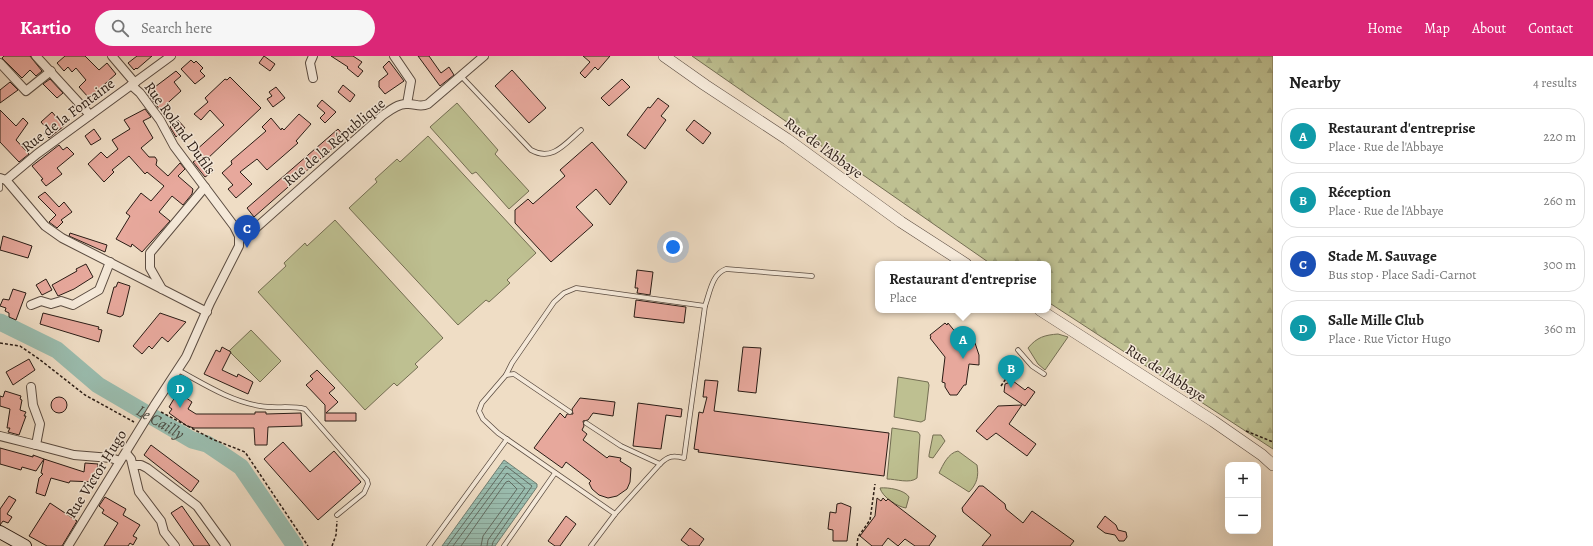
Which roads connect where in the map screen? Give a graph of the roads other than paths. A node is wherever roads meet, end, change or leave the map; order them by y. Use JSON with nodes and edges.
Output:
{"nodes":[{"id":1,"x":36,"y":56,"type":"edge"},
{"id":2,"x":112,"y":56,"type":"edge"},
{"id":3,"x":171,"y":56,"type":"edge"},
{"id":4,"x":313,"y":56,"type":"edge"},
{"id":5,"x":394,"y":56,"type":"edge"},
{"id":6,"x":484,"y":56,"type":"edge"},
{"id":7,"x":664,"y":56,"type":"edge"},
{"id":8,"x":0,"y":63,"type":"edge"},
{"id":9,"x":50,"y":71,"type":"junction"},
{"id":10,"x":461,"y":75,"type":"junction"},
{"id":11,"x":313,"y":78,"type":"dead end"},
{"id":12,"x":133,"y":84,"type":"junction"},
{"id":13,"x":408,"y":104,"type":"junction"},
{"id":14,"x":90,"y":115,"type":"junction"},
{"id":15,"x":580,"y":130,"type":"dead end"},
{"id":16,"x":2,"y":179,"type":"edge"},
{"id":17,"x":205,"y":187,"type":"junction"},
{"id":18,"x":0,"y":189,"type":"edge"},
{"id":19,"x":239,"y":236,"type":"junction"},
{"id":20,"x":961,"y":261,"type":"edge"},
{"id":21,"x":110,"y":262,"type":"junction"},
{"id":22,"x":812,"y":276,"type":"dead end"},
{"id":23,"x":163,"y":290,"type":"junction"},
{"id":24,"x":31,"y":305,"type":"dead end"},
{"id":25,"x":706,"y":306,"type":"junction"},
{"id":26,"x":206,"y":312,"type":"junction"},
{"id":27,"x":1045,"y":313,"type":"edge"},
{"id":28,"x":1018,"y":350,"type":"dead end"},
{"id":29,"x":178,"y":370,"type":"junction"},
{"id":30,"x":1044,"y":374,"type":"dead end"},
{"id":31,"x":506,"y":375,"type":"junction"},
{"id":32,"x":31,"y":387,"type":"dead end"},
{"id":33,"x":570,"y":412,"type":"dead end"},
{"id":34,"x":586,"y":423,"type":"dead end"},
{"id":35,"x":0,"y":436,"type":"edge"},
{"id":36,"x":507,"y":439,"type":"junction"},
{"id":37,"x":36,"y":445,"type":"junction"},
{"id":38,"x":126,"y":453,"type":"junction"},
{"id":39,"x":120,"y":462,"type":"junction"},
{"id":40,"x":660,"y":464,"type":"junction"},
{"id":41,"x":133,"y":465,"type":"junction"},
{"id":42,"x":1273,"y":465,"type":"edge"},
{"id":43,"x":555,"y":473,"type":"junction"},
{"id":44,"x":615,"y":514,"type":"junction"},
{"id":45,"x":337,"y":515,"type":"road end"},
{"id":46,"x":0,"y":532,"type":"edge"},
{"id":47,"x":25,"y":546,"type":"edge"},
{"id":48,"x":68,"y":546,"type":"edge"},
{"id":49,"x":175,"y":546,"type":"edge"},
{"id":50,"x":226,"y":546,"type":"edge"},
{"id":51,"x":429,"y":546,"type":"edge"},
{"id":52,"x":504,"y":546,"type":"edge"},
{"id":53,"x":592,"y":546,"type":"edge"}],
"edges":[{"from":1,"to":9,"type":"street"},
{"from":2,"to":12,"type":"street","name":"Rue Roland Dufils"},
{"from":3,"to":12,"type":"street","name":"Rue de la Fontaine"},
{"from":4,"to":11,"type":"street"},
{"from":5,"to":13,"type":"street","name":"Rue de la République"},
{"from":6,"to":10,"type":"street"},
{"from":7,"to":20,"type":"street","name":"Rue de l'Abbaye"},
{"from":8,"to":9,"type":"street"},
{"from":9,"to":14,"type":"street"},
{"from":10,"to":13,"type":"street"},
{"from":10,"to":15,"type":"lane"},
{"from":12,"to":14,"type":"street","name":"Rue de la Fontaine"},
{"from":12,"to":17,"type":"street","name":"Rue Roland Dufils"},
{"from":13,"to":19,"type":"street","name":"Rue de la République"},
{"from":14,"to":16,"type":"street","name":"Rue de la Fontaine"},
{"from":16,"to":18,"type":"lane"},
{"from":16,"to":21,"type":"street"},
{"from":17,"to":19,"type":"street","name":"Rue Roland Dufils"},
{"from":17,"to":23,"type":"street"},
{"from":19,"to":26,"type":"street","name":"Rue Victor Hugo"},
{"from":21,"to":23,"type":"street"},
{"from":21,"to":24,"type":"street"},
{"from":22,"to":25,"type":"lane"},
{"from":23,"to":26,"type":"street"},
{"from":25,"to":31,"type":"lane"},
{"from":25,"to":40,"type":"lane"},
{"from":26,"to":29,"type":"street","name":"Rue Victor Hugo"},
{"from":27,"to":42,"type":"street","name":"Rue de l'Abbaye"},
{"from":28,"to":30,"type":"lane"},
{"from":29,"to":38,"type":"street","name":"Rue Victor Hugo"},
{"from":29,"to":45,"type":"lane"},
{"from":31,"to":33,"type":"lane"},
{"from":31,"to":36,"type":"lane"},
{"from":32,"to":37,"type":"street"},
{"from":34,"to":40,"type":"lane"},
{"from":35,"to":37,"type":"street"},
{"from":36,"to":43,"type":"lane"},
{"from":36,"to":51,"type":"lane"},
{"from":37,"to":39,"type":"street"},
{"from":38,"to":39,"type":"street","name":"Rue Victor Hugo"},
{"from":38,"to":41,"type":"street"},
{"from":39,"to":48,"type":"street","name":"Rue Victor Hugo"},
{"from":40,"to":44,"type":"lane"},
{"from":41,"to":49,"type":"street"},
{"from":41,"to":50,"type":"street"},
{"from":43,"to":44,"type":"lane"},
{"from":43,"to":52,"type":"lane"},
{"from":44,"to":53,"type":"lane"},
{"from":46,"to":47,"type":"main road"}]}
